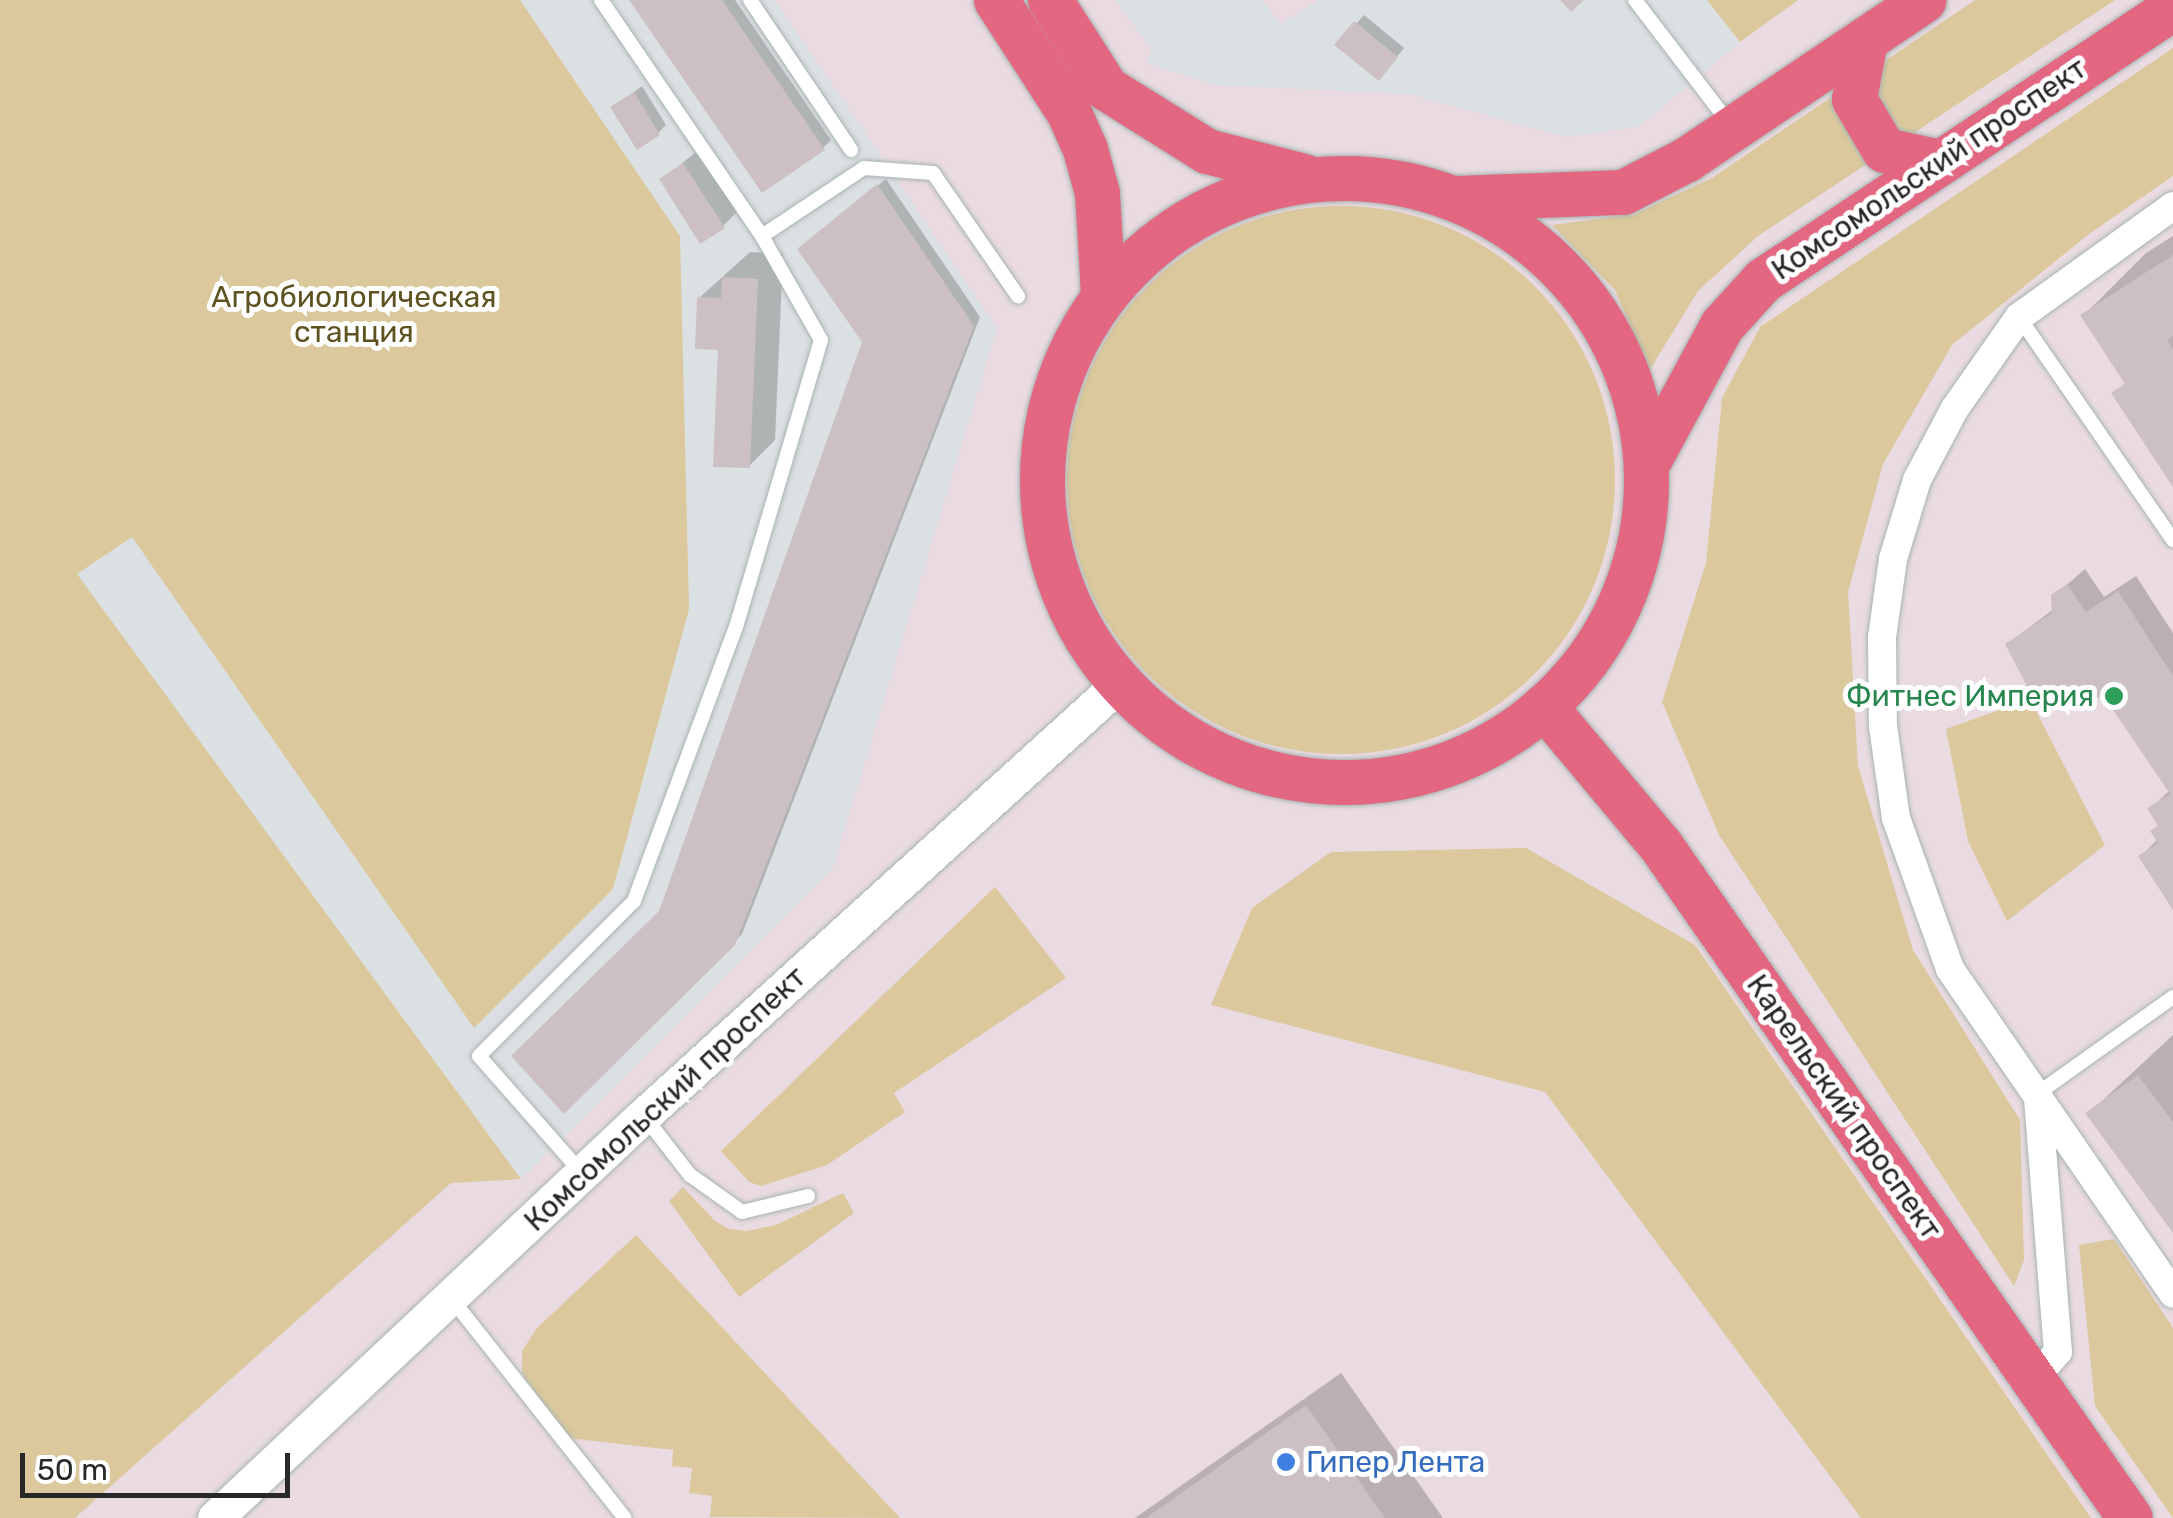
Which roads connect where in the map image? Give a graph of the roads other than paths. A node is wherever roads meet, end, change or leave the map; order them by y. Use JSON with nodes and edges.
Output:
{"nodes":[{"id":1,"x":600,"y":0,"type":"edge"},
{"id":2,"x":750,"y":0,"type":"edge"},
{"id":3,"x":996,"y":0,"type":"edge"},
{"id":4,"x":1050,"y":0,"type":"edge"},
{"id":5,"x":1635,"y":0,"type":"edge"},
{"id":6,"x":1924,"y":0,"type":"edge"},
{"id":7,"x":2173,"y":8,"type":"edge"},
{"id":8,"x":1865,"y":40,"type":"junction"},
{"id":9,"x":1733,"y":129,"type":"junction"},
{"id":10,"x":851,"y":150,"type":"dead end"},
{"id":11,"x":1936,"y":161,"type":"junction"},
{"id":12,"x":1304,"y":176,"type":"junction"},
{"id":13,"x":1456,"y":198,"type":"junction"},
{"id":14,"x":2173,"y":206,"type":"edge"},
{"id":15,"x":762,"y":236,"type":"junction"},
{"id":16,"x":1103,"y":293,"type":"junction"},
{"id":17,"x":1018,"y":296,"type":"dead end"},
{"id":18,"x":2018,"y":317,"type":"junction"},
{"id":19,"x":1650,"y":458,"type":"junction"},
{"id":20,"x":2173,"y":540,"type":"edge"},
{"id":21,"x":1119,"y":684,"type":"junction"},
{"id":22,"x":1544,"y":706,"type":"junction"},
{"id":23,"x":2171,"y":1003,"type":"edge"},
{"id":24,"x":2037,"y":1094,"type":"junction"},
{"id":25,"x":644,"y":1116,"type":"junction"},
{"id":26,"x":582,"y":1174,"type":"junction"},
{"id":27,"x":808,"y":1196,"type":"dead end"},
{"id":28,"x":2173,"y":1294,"type":"edge"},
{"id":29,"x":451,"y":1297,"type":"junction"},
{"id":30,"x":2035,"y":1378,"type":"junction"},
{"id":31,"x":215,"y":1518,"type":"edge"},
{"id":32,"x":626,"y":1518,"type":"edge"},
{"id":33,"x":2130,"y":1518,"type":"edge"}],
"edges":[{"from":1,"to":15,"type":"lane"},
{"from":2,"to":10,"type":"lane"},
{"from":3,"to":16,"type":"main road"},
{"from":4,"to":12,"type":"main road"},
{"from":5,"to":9,"type":"lane"},
{"from":6,"to":8,"type":"main road"},
{"from":7,"to":11,"type":"main road","name":"Комсомольский проспект"},
{"from":8,"to":9,"type":"main road"},
{"from":8,"to":11,"type":"main road"},
{"from":9,"to":13,"type":"main road"},
{"from":11,"to":19,"type":"main road","name":"Комсомольский проспект"},
{"from":12,"to":13,"type":"main road"},
{"from":12,"to":16,"type":"main road"},
{"from":13,"to":19,"type":"main road"},
{"from":14,"to":18,"type":"street"},
{"from":15,"to":17,"type":"lane"},
{"from":15,"to":26,"type":"lane"},
{"from":16,"to":21,"type":"main road"},
{"from":18,"to":20,"type":"lane"},
{"from":18,"to":24,"type":"street"},
{"from":19,"to":22,"type":"main road"},
{"from":21,"to":22,"type":"main road"},
{"from":21,"to":25,"type":"street","name":"Комсомольский проспект"},
{"from":22,"to":30,"type":"main road","name":"Карельский проспект"},
{"from":23,"to":24,"type":"lane"},
{"from":24,"to":28,"type":"street"},
{"from":24,"to":30,"type":"street"},
{"from":25,"to":26,"type":"street","name":"Комсомольский проспект"},
{"from":25,"to":27,"type":"lane"},
{"from":26,"to":29,"type":"street","name":"Комсомольский проспект"},
{"from":29,"to":31,"type":"street","name":"Комсомольский проспект"},
{"from":29,"to":32,"type":"lane"},
{"from":30,"to":33,"type":"main road","name":"Карельский проспект"}]}
